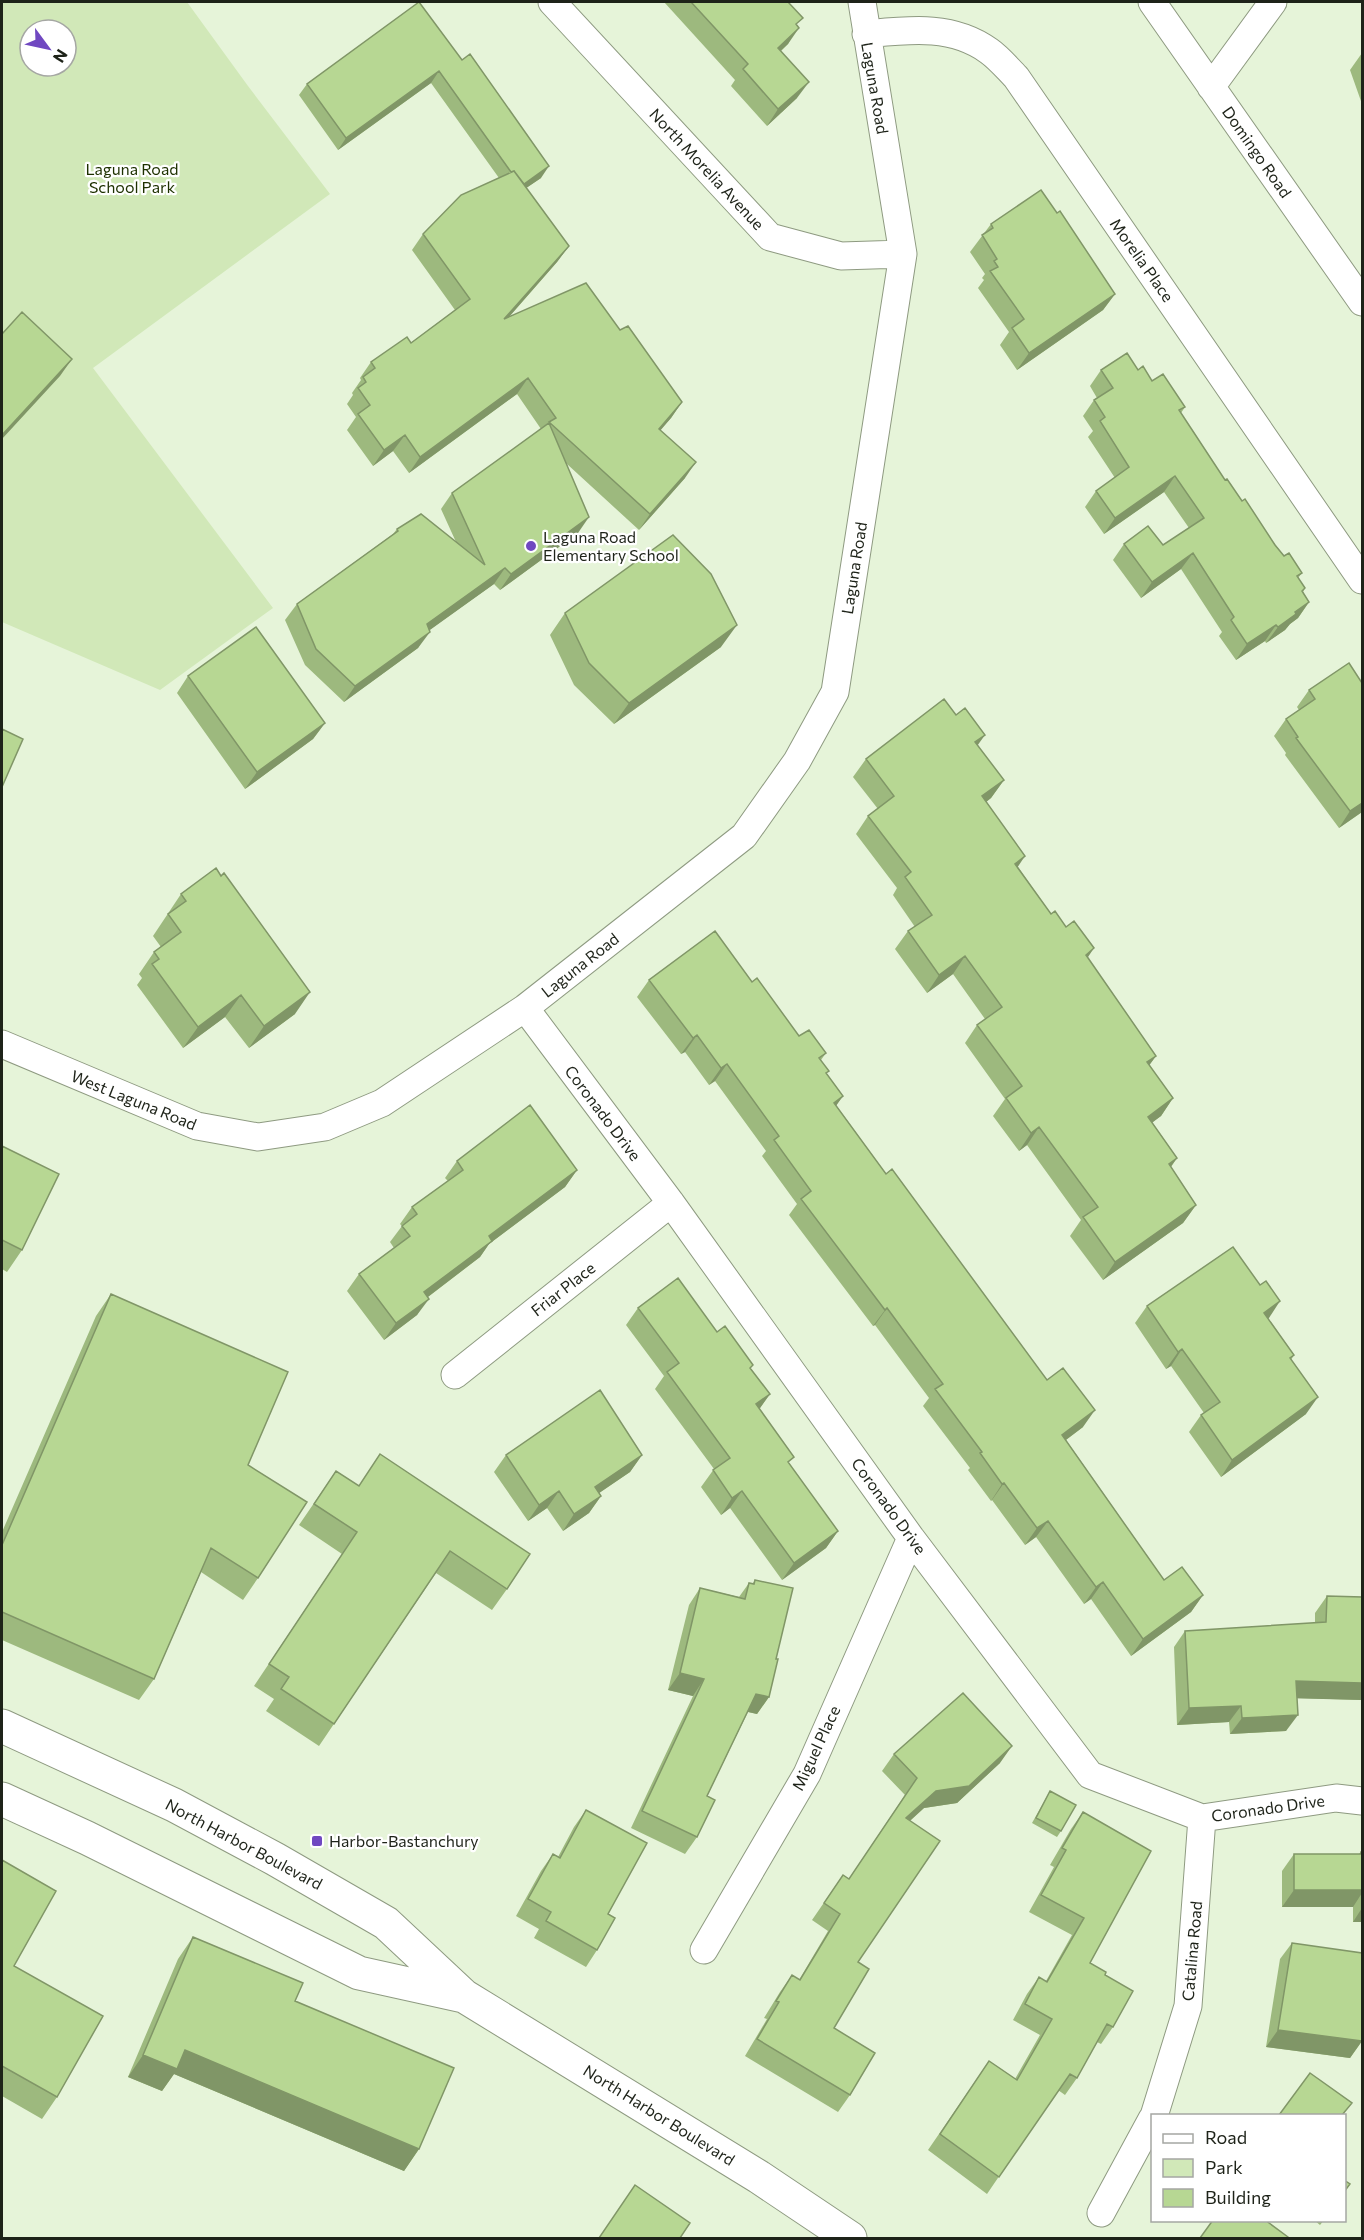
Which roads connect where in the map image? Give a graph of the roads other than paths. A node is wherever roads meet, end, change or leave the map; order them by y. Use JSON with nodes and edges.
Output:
{"nodes":[{"id":1,"x":552,"y":2,"type":"edge"},
{"id":2,"x":862,"y":2,"type":"edge"},
{"id":3,"x":1152,"y":2,"type":"edge"},
{"id":4,"x":1273,"y":2,"type":"edge"},
{"id":5,"x":866,"y":34,"type":"junction"},
{"id":6,"x":1211,"y":87,"type":"junction"},
{"id":7,"x":903,"y":254,"type":"junction"},
{"id":8,"x":1362,"y":302,"type":"edge"},
{"id":9,"x":1362,"y":580,"type":"edge"},
{"id":10,"x":525,"y":1008,"type":"junction"},
{"id":11,"x":2,"y":1044,"type":"edge"},
{"id":12,"x":671,"y":1203,"type":"junction"},
{"id":13,"x":455,"y":1375,"type":"dead end"},
{"id":14,"x":911,"y":1538,"type":"junction"},
{"id":15,"x":2,"y":1726,"type":"edge"},
{"id":16,"x":2,"y":1798,"type":"edge"},
{"id":17,"x":1362,"y":1801,"type":"edge"},
{"id":18,"x":1202,"y":1818,"type":"junction"},
{"id":19,"x":704,"y":1950,"type":"dead end"},
{"id":20,"x":464,"y":1996,"type":"junction"},
{"id":21,"x":1154,"y":2114,"type":"edge"},
{"id":22,"x":1151,"y":2121,"type":"edge"},
{"id":23,"x":1101,"y":2213,"type":"dead end"},
{"id":24,"x":850,"y":2238,"type":"edge"}],
"edges":[{"from":1,"to":7,"type":"street","name":"North Morelia Avenue"},
{"from":2,"to":5,"type":"street","name":"Laguna Road"},
{"from":3,"to":6,"type":"street","name":"Domingo Road"},
{"from":4,"to":6,"type":"street"},
{"from":5,"to":7,"type":"street","name":"Laguna Road"},
{"from":5,"to":9,"type":"street","name":"Morelia Place"},
{"from":6,"to":8,"type":"street","name":"Domingo Road"},
{"from":7,"to":10,"type":"street","name":"Laguna Road"},
{"from":10,"to":11,"type":"street","name":"West Laguna Road"},
{"from":10,"to":12,"type":"street","name":"Coronado Drive"},
{"from":12,"to":13,"type":"street","name":"Friar Place"},
{"from":12,"to":14,"type":"street","name":"Coronado Drive"},
{"from":14,"to":18,"type":"street","name":"Coronado Drive"},
{"from":14,"to":19,"type":"street","name":"Miguel Place"},
{"from":15,"to":20,"type":"main road","name":"North Harbor Boulevard"},
{"from":16,"to":20,"type":"main road","name":"North Harbor Boulevard"},
{"from":17,"to":18,"type":"street","name":"Coronado Drive"},
{"from":18,"to":21,"type":"street","name":"Catalina Road"},
{"from":20,"to":24,"type":"main road","name":"North Harbor Boulevard"},
{"from":22,"to":23,"type":"street","name":"Catalina Road"}]}
